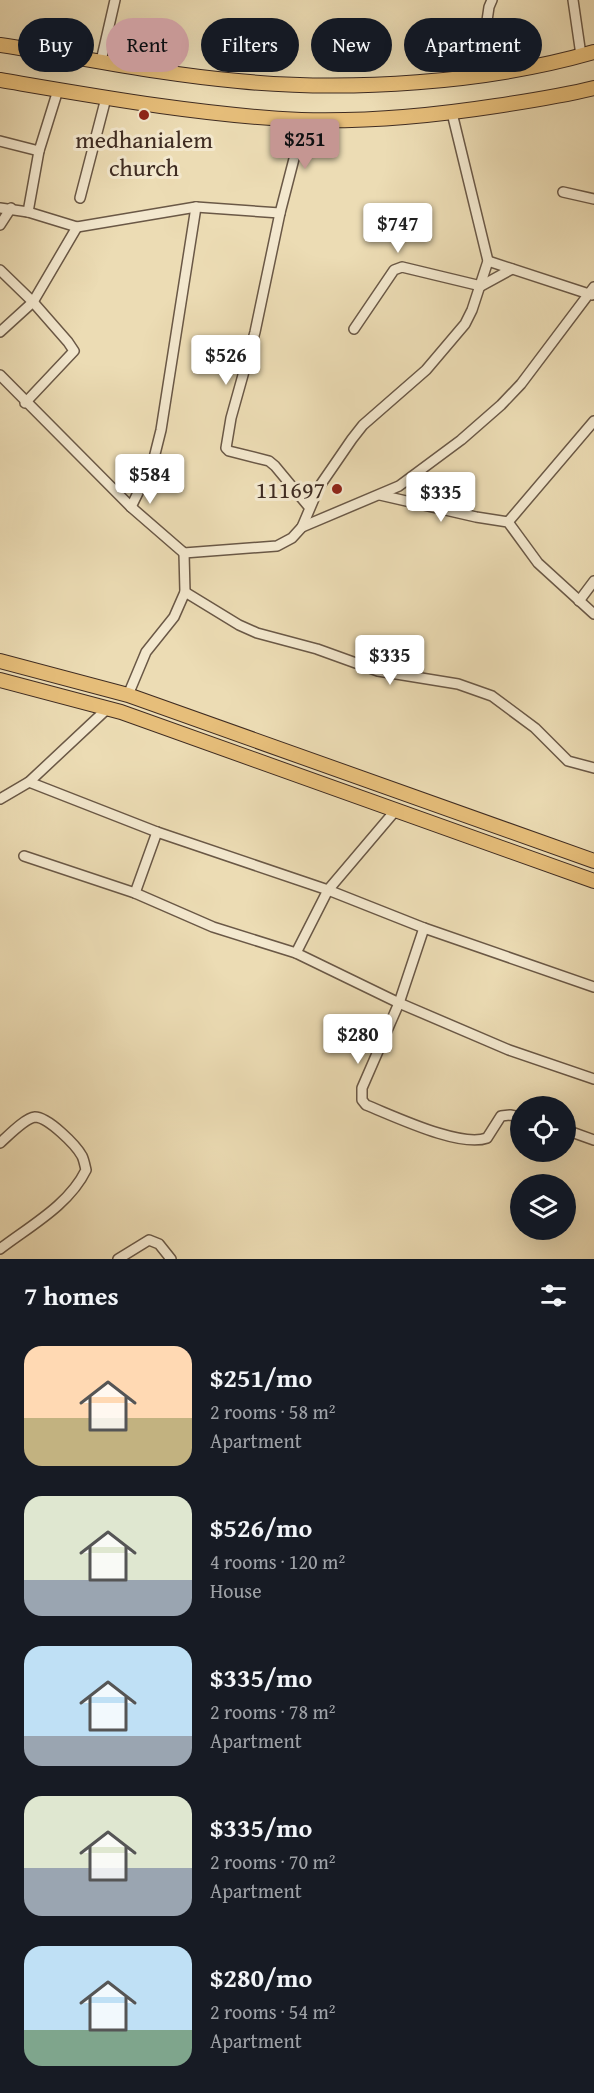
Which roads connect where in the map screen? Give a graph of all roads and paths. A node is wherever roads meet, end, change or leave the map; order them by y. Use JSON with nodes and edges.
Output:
{"nodes":[{"id":1,"x":115,"y":0,"type":"edge"},
{"id":2,"x":492,"y":0,"type":"edge"},
{"id":3,"x":573,"y":0,"type":"edge"},
{"id":4,"x":0,"y":45,"type":"edge"},
{"id":5,"x":588,"y":53,"type":"edge"},
{"id":6,"x":102,"y":61,"type":"junction"},
{"id":7,"x":479,"y":75,"type":"junction"},
{"id":8,"x":0,"y":80,"type":"edge"},
{"id":9,"x":594,"y":88,"type":"edge"},
{"id":10,"x":58,"y":90,"type":"junction"},
{"id":11,"x":106,"y":98,"type":"junction"},
{"id":12,"x":453,"y":113,"type":"junction"},
{"id":13,"x":304,"y":120,"type":"junction"},
{"id":14,"x":0,"y":141,"type":"edge"},
{"id":15,"x":39,"y":151,"type":"junction"},
{"id":16,"x":563,"y":192,"type":"dead end"},
{"id":17,"x":80,"y":198,"type":"dead end"},
{"id":18,"x":594,"y":200,"type":"edge"},
{"id":19,"x":0,"y":207,"type":"edge"},
{"id":20,"x":196,"y":207,"type":"junction"},
{"id":21,"x":11,"y":208,"type":"junction"},
{"id":22,"x":28,"y":212,"type":"junction"},
{"id":23,"x":280,"y":213,"type":"junction"},
{"id":24,"x":0,"y":225,"type":"edge"},
{"id":25,"x":77,"y":227,"type":"junction"},
{"id":26,"x":488,"y":261,"type":"junction"},
{"id":27,"x":512,"y":269,"type":"junction"},
{"id":28,"x":0,"y":270,"type":"edge"},
{"id":29,"x":481,"y":286,"type":"junction"},
{"id":30,"x":592,"y":292,"type":"edge"},
{"id":31,"x":33,"y":302,"type":"junction"},
{"id":32,"x":354,"y":329,"type":"dead end"},
{"id":33,"x":0,"y":332,"type":"edge"},
{"id":34,"x":2,"y":381,"type":"edge"},
{"id":35,"x":25,"y":403,"type":"junction"},
{"id":36,"x":594,"y":421,"type":"edge"},
{"id":37,"x":584,"y":434,"type":"junction"},
{"id":38,"x":594,"y":439,"type":"edge"},
{"id":39,"x":380,"y":495,"type":"junction"},
{"id":40,"x":131,"y":507,"type":"junction"},
{"id":41,"x":309,"y":507,"type":"junction"},
{"id":42,"x":508,"y":522,"type":"junction"},
{"id":43,"x":302,"y":527,"type":"junction"},
{"id":44,"x":184,"y":553,"type":"junction"},
{"id":45,"x":594,"y":581,"type":"edge"},
{"id":46,"x":185,"y":592,"type":"junction"},
{"id":47,"x":579,"y":601,"type":"junction"},
{"id":48,"x":594,"y":614,"type":"edge"},
{"id":49,"x":0,"y":661,"type":"edge"},
{"id":50,"x":0,"y":680,"type":"edge"},
{"id":51,"x":128,"y":695,"type":"junction"},
{"id":52,"x":108,"y":708,"type":"junction"},
{"id":53,"x":594,"y":768,"type":"edge"},
{"id":54,"x":29,"y":782,"type":"junction"},
{"id":55,"x":0,"y":800,"type":"edge"},
{"id":56,"x":395,"y":811,"type":"junction"},
{"id":57,"x":157,"y":832,"type":"junction"},
{"id":58,"x":24,"y":856,"type":"dead end"},
{"id":59,"x":594,"y":861,"type":"edge"},
{"id":60,"x":594,"y":881,"type":"edge"},
{"id":61,"x":328,"y":890,"type":"junction"},
{"id":62,"x":135,"y":893,"type":"junction"},
{"id":63,"x":424,"y":928,"type":"junction"},
{"id":64,"x":296,"y":953,"type":"junction"},
{"id":65,"x":594,"y":987,"type":"edge"},
{"id":66,"x":399,"y":1003,"type":"junction"},
{"id":67,"x":594,"y":1079,"type":"edge"},
{"id":68,"x":510,"y":1115,"type":"edge"},
{"id":69,"x":576,"y":1134,"type":"edge"},
{"id":70,"x":594,"y":1140,"type":"edge"},
{"id":71,"x":0,"y":1143,"type":"edge"},
{"id":72,"x":0,"y":1249,"type":"edge"},
{"id":73,"x":118,"y":1259,"type":"edge"},
{"id":74,"x":171,"y":1259,"type":"edge"}],
"edges":[{"from":1,"to":6,"type":"street"},
{"from":2,"to":7,"type":"street"},
{"from":3,"to":5,"type":"street"},
{"from":4,"to":6,"type":"main road"},
{"from":5,"to":7,"type":"main road"},
{"from":6,"to":7,"type":"main road"},
{"from":8,"to":10,"type":"main road"},
{"from":9,"to":12,"type":"main road"},
{"from":10,"to":11,"type":"main road"},
{"from":10,"to":15,"type":"street"},
{"from":11,"to":13,"type":"main road"},
{"from":11,"to":17,"type":"street"},
{"from":12,"to":13,"type":"main road"},
{"from":12,"to":26,"type":"street"},
{"from":13,"to":23,"type":"street"},
{"from":14,"to":15,"type":"street"},
{"from":15,"to":22,"type":"street"},
{"from":16,"to":18,"type":"street"},
{"from":19,"to":21,"type":"street"},
{"from":20,"to":23,"type":"street"},
{"from":20,"to":25,"type":"street"},
{"from":20,"to":40,"type":"street"},
{"from":21,"to":22,"type":"street"},
{"from":21,"to":24,"type":"street"},
{"from":22,"to":25,"type":"street"},
{"from":23,"to":41,"type":"street"},
{"from":25,"to":31,"type":"street"},
{"from":26,"to":27,"type":"street"},
{"from":26,"to":29,"type":"street"},
{"from":27,"to":29,"type":"street"},
{"from":27,"to":30,"type":"street"},
{"from":28,"to":31,"type":"street"},
{"from":29,"to":32,"type":"street"},
{"from":29,"to":41,"type":"street"},
{"from":30,"to":39,"type":"street"},
{"from":31,"to":33,"type":"street"},
{"from":31,"to":35,"type":"street"},
{"from":34,"to":35,"type":"street"},
{"from":35,"to":40,"type":"street"},
{"from":36,"to":37,"type":"street"},
{"from":37,"to":38,"type":"street"},
{"from":37,"to":42,"type":"street"},
{"from":39,"to":42,"type":"street"},
{"from":39,"to":43,"type":"street"},
{"from":40,"to":44,"type":"street"},
{"from":41,"to":43,"type":"street"},
{"from":42,"to":47,"type":"street"},
{"from":43,"to":44,"type":"street"},
{"from":44,"to":46,"type":"street"},
{"from":45,"to":47,"type":"street"},
{"from":46,"to":51,"type":"street"},
{"from":46,"to":53,"type":"street"},
{"from":47,"to":48,"type":"street"},
{"from":49,"to":51,"type":"main road"},
{"from":50,"to":52,"type":"main road"},
{"from":51,"to":59,"type":"main road"},
{"from":52,"to":54,"type":"street"},
{"from":52,"to":56,"type":"main road"},
{"from":54,"to":55,"type":"street"},
{"from":54,"to":57,"type":"street"},
{"from":56,"to":60,"type":"main road"},
{"from":56,"to":61,"type":"street"},
{"from":57,"to":61,"type":"street"},
{"from":57,"to":62,"type":"street"},
{"from":58,"to":62,"type":"street"},
{"from":61,"to":63,"type":"street"},
{"from":61,"to":64,"type":"street"},
{"from":62,"to":64,"type":"street"},
{"from":63,"to":65,"type":"street"},
{"from":63,"to":66,"type":"street"},
{"from":64,"to":66,"type":"street"},
{"from":66,"to":67,"type":"street"},
{"from":66,"to":68,"type":"street"},
{"from":69,"to":70,"type":"street"},
{"from":71,"to":72,"type":"street"},
{"from":73,"to":74,"type":"street"}]}
